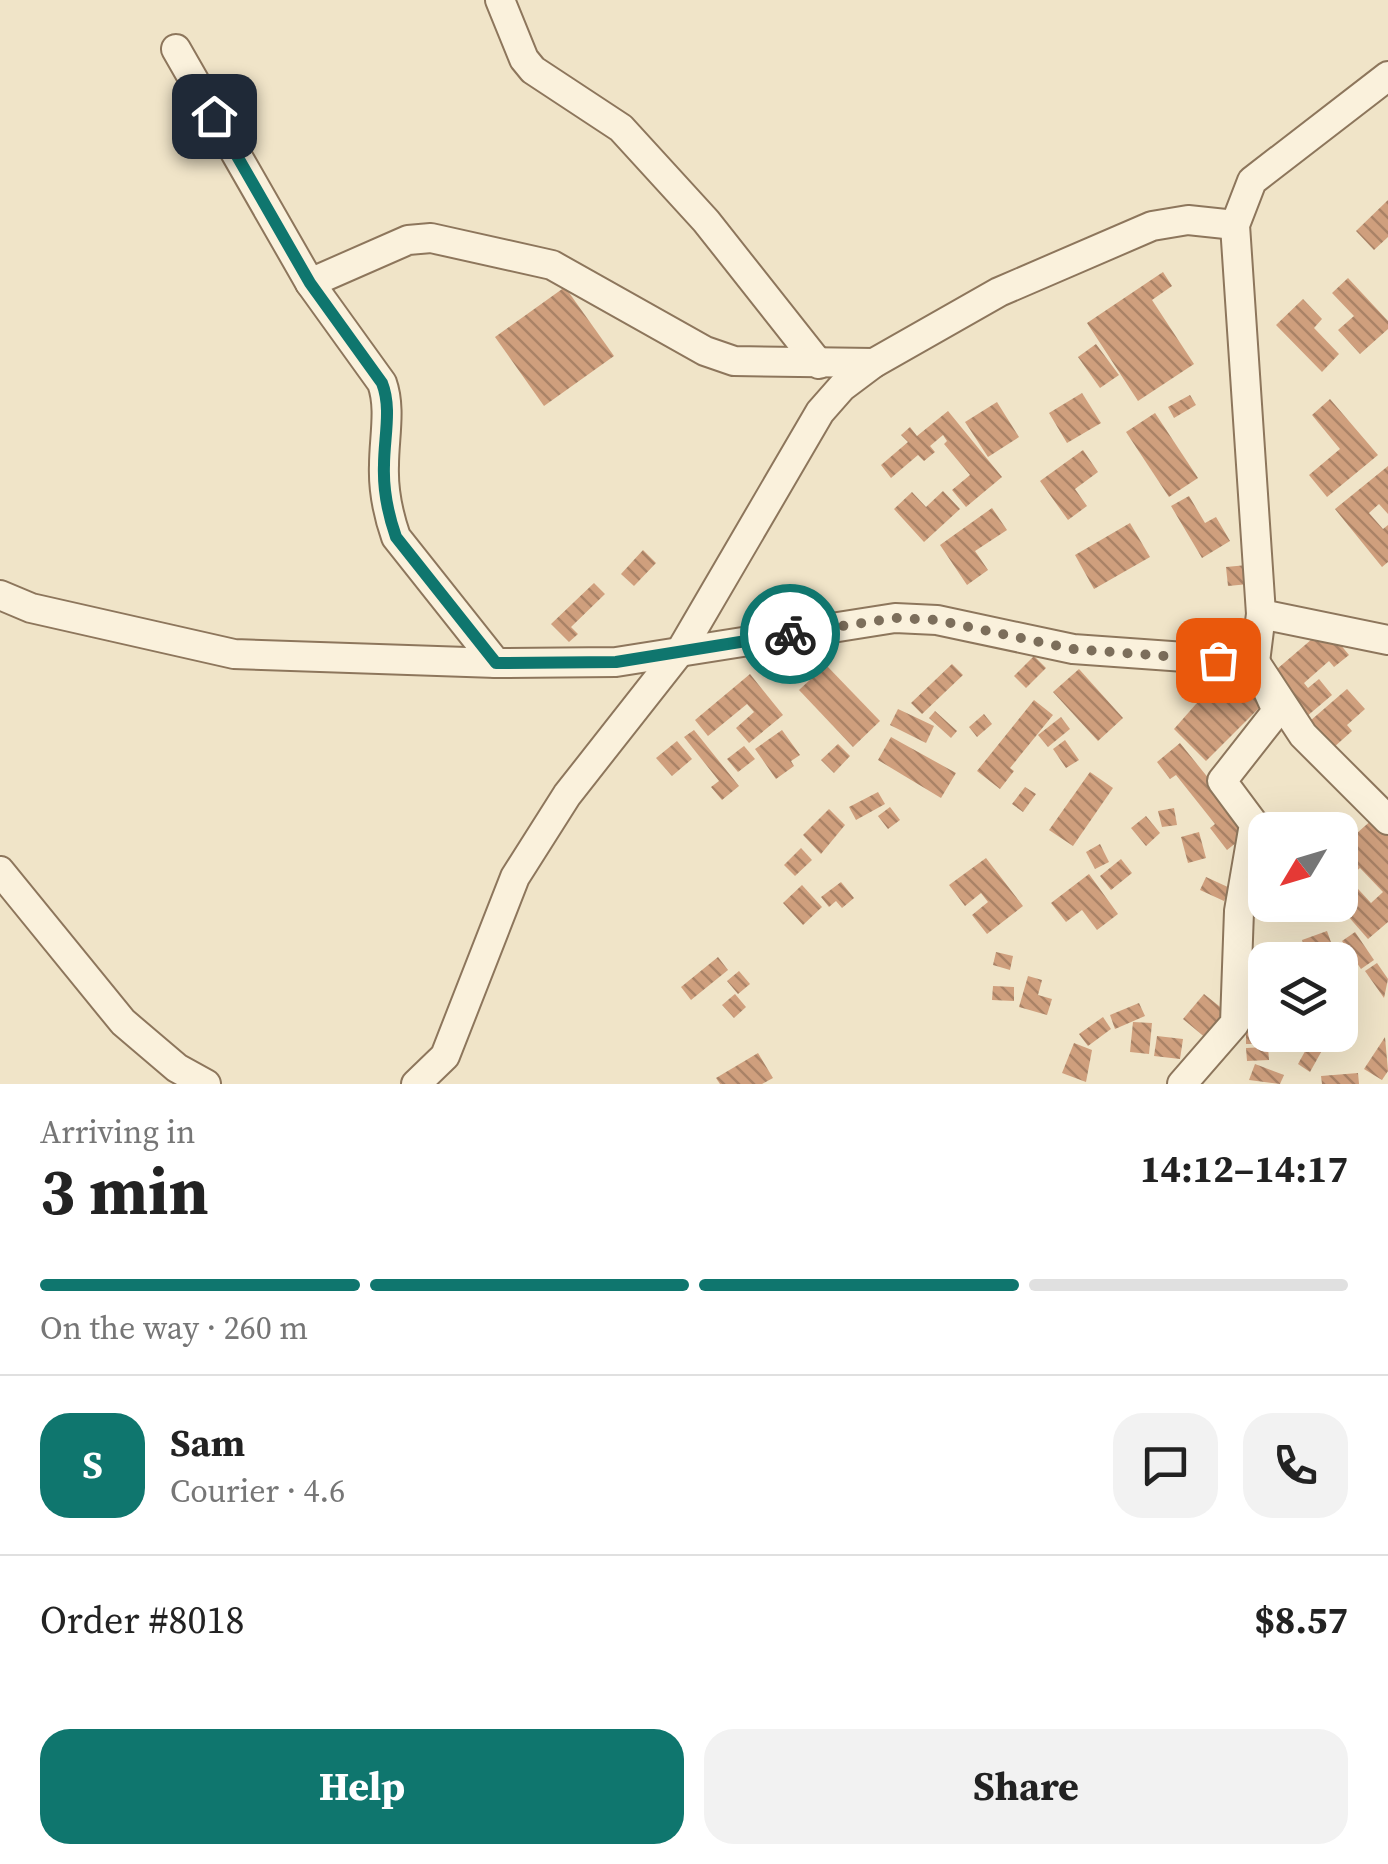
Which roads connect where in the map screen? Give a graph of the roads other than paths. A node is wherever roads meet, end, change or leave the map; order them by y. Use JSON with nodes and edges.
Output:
{"nodes":[{"id":1,"x":500,"y":0,"type":"edge"},
{"id":2,"x":176,"y":49,"type":"dead end"},
{"id":3,"x":1388,"y":76,"type":"edge"},
{"id":4,"x":1235,"y":225,"type":"junction"},
{"id":5,"x":310,"y":283,"type":"junction"},
{"id":6,"x":874,"y":363,"type":"junction"},
{"id":7,"x":819,"y":364,"type":"junction"},
{"id":8,"x":0,"y":596,"type":"edge"},
{"id":9,"x":1262,"y":614,"type":"junction"},
{"id":10,"x":1388,"y":640,"type":"edge"},
{"id":11,"x":681,"y":650,"type":"junction"},
{"id":12,"x":1254,"y":662,"type":"junction"},
{"id":13,"x":496,"y":663,"type":"junction"},
{"id":14,"x":1388,"y":820,"type":"edge"},
{"id":15,"x":0,"y":871,"type":"edge"},
{"id":16,"x":1190,"y":1082,"type":"edge"},
{"id":17,"x":206,"y":1084,"type":"edge"},
{"id":18,"x":416,"y":1084,"type":"edge"}],
"edges":[{"from":1,"to":7,"type":"street"},
{"from":2,"to":5,"type":"street"},
{"from":3,"to":4,"type":"street"},
{"from":4,"to":6,"type":"street"},
{"from":4,"to":9,"type":"street"},
{"from":5,"to":7,"type":"street"},
{"from":5,"to":13,"type":"street"},
{"from":6,"to":7,"type":"street"},
{"from":6,"to":11,"type":"street"},
{"from":8,"to":13,"type":"street"},
{"from":9,"to":10,"type":"street"},
{"from":9,"to":12,"type":"street"},
{"from":11,"to":12,"type":"street"},
{"from":11,"to":13,"type":"street"},
{"from":11,"to":18,"type":"street"},
{"from":12,"to":14,"type":"street"},
{"from":12,"to":16,"type":"street"},
{"from":15,"to":17,"type":"street"}]}
